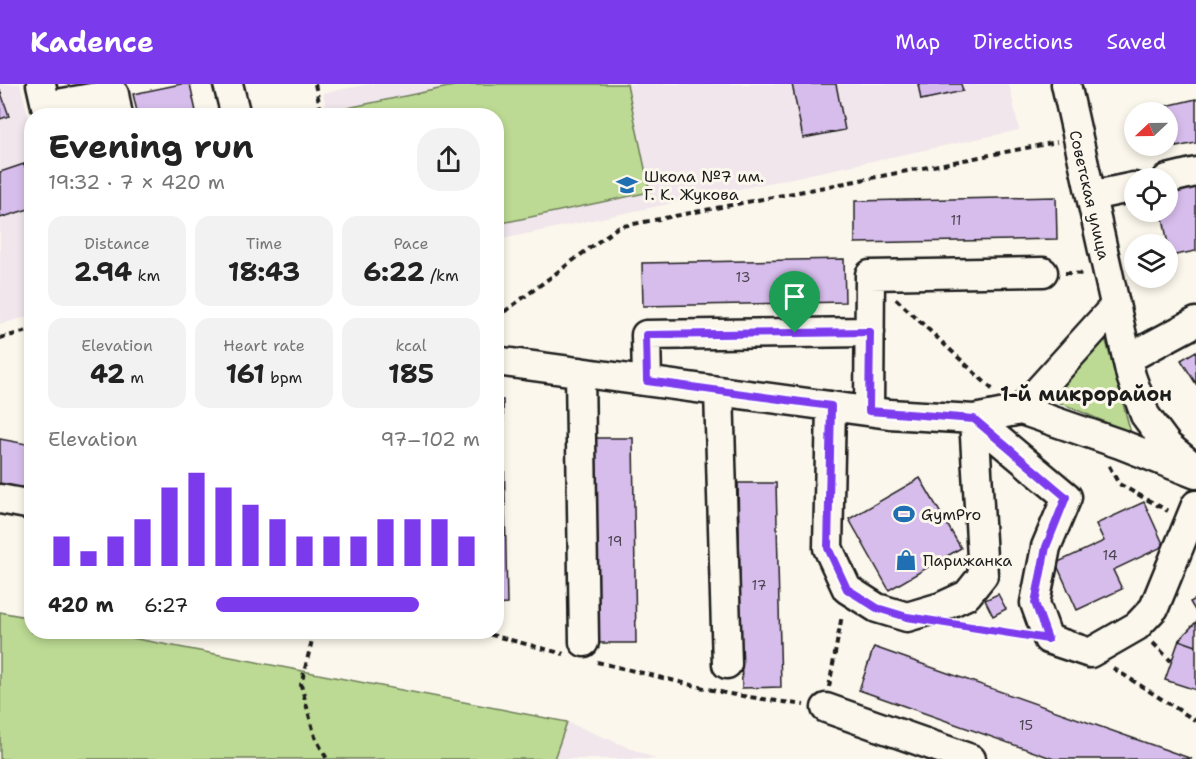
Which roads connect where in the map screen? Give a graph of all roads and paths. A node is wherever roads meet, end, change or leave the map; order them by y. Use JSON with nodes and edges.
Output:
{"nodes":[{"id":1,"x":41,"y":84,"type":"edge"},
{"id":2,"x":228,"y":84,"type":"edge"},
{"id":3,"x":315,"y":84,"type":"edge"},
{"id":4,"x":1066,"y":84,"type":"edge"},
{"id":5,"x":117,"y":108,"type":"edge"},
{"id":6,"x":234,"y":108,"type":"edge"},
{"id":7,"x":320,"y":108,"type":"edge"},
{"id":8,"x":1057,"y":136,"type":"dead end"},
{"id":9,"x":1196,"y":172,"type":"edge"},
{"id":10,"x":1178,"y":176,"type":"edge"},
{"id":11,"x":1124,"y":189,"type":"edge"},
{"id":12,"x":1091,"y":196,"type":"junction"},
{"id":13,"x":1043,"y":272,"type":"joint"},
{"id":14,"x":870,"y":275,"type":"junction"},
{"id":15,"x":1108,"y":275,"type":"junction"},
{"id":16,"x":1115,"y":306,"type":"junction"},
{"id":17,"x":504,"y":312,"type":"edge"},
{"id":18,"x":1196,"y":322,"type":"edge"},
{"id":19,"x":24,"y":332,"type":"edge"},
{"id":20,"x":870,"y":332,"type":"junction"},
{"id":21,"x":0,"y":338,"type":"edge"},
{"id":22,"x":1127,"y":359,"type":"junction"},
{"id":23,"x":504,"y":362,"type":"edge"},
{"id":24,"x":580,"y":372,"type":"junction"},
{"id":25,"x":647,"y":381,"type":"junction"},
{"id":26,"x":719,"y":391,"type":"junction"},
{"id":27,"x":994,"y":391,"type":"dead end"},
{"id":28,"x":831,"y":406,"type":"junction"},
{"id":29,"x":1022,"y":410,"type":"junction"},
{"id":30,"x":869,"y":411,"type":"junction"},
{"id":31,"x":974,"y":419,"type":"junction"},
{"id":32,"x":1108,"y":462,"type":"dead end"},
{"id":33,"x":1196,"y":469,"type":"edge"},
{"id":34,"x":1196,"y":474,"type":"edge"},
{"id":35,"x":0,"y":499,"type":"edge"},
{"id":36,"x":24,"y":504,"type":"edge"},
{"id":37,"x":1193,"y":514,"type":"edge"},
{"id":38,"x":847,"y":589,"type":"junction"},
{"id":39,"x":954,"y":624,"type":"dead end"},
{"id":40,"x":504,"y":637,"type":"edge"},
{"id":41,"x":312,"y":639,"type":"edge"},
{"id":42,"x":1048,"y":639,"type":"junction"},
{"id":43,"x":584,"y":653,"type":"junction"},
{"id":44,"x":1090,"y":653,"type":"junction"},
{"id":45,"x":727,"y":664,"type":"dead end"},
{"id":46,"x":826,"y":708,"type":"junction"},
{"id":47,"x":1196,"y":721,"type":"edge"},
{"id":48,"x":327,"y":759,"type":"edge"},
{"id":49,"x":971,"y":759,"type":"edge"}],
"edges":[{"from":1,"to":5,"type":"street"},
{"from":2,"to":6,"type":"street"},
{"from":3,"to":7,"type":"path"},
{"from":4,"to":12,"type":"street","name":"Советская улица"},
{"from":8,"to":17,"type":"path"},
{"from":9,"to":10,"type":"street"},
{"from":11,"to":12,"type":"street"},
{"from":12,"to":15,"type":"street","name":"Советская улица"},
{"from":13,"to":14,"type":"street"},
{"from":13,"to":15,"type":"path"},
{"from":14,"to":20,"type":"street"},
{"from":14,"to":27,"type":"path"},
{"from":15,"to":16,"type":"street","name":"Советская улица"},
{"from":16,"to":22,"type":"street","name":"Советская улица"},
{"from":16,"to":29,"type":"street"},
{"from":18,"to":22,"type":"street"},
{"from":19,"to":21,"type":"path"},
{"from":20,"to":25,"type":"street"},
{"from":20,"to":30,"type":"street"},
{"from":22,"to":33,"type":"street","name":"Советская улица"},
{"from":23,"to":24,"type":"street"},
{"from":24,"to":25,"type":"street"},
{"from":24,"to":43,"type":"street"},
{"from":25,"to":26,"type":"street"},
{"from":26,"to":28,"type":"street"},
{"from":26,"to":45,"type":"street"},
{"from":28,"to":30,"type":"street"},
{"from":28,"to":38,"type":"street"},
{"from":29,"to":31,"type":"street"},
{"from":29,"to":34,"type":"street"},
{"from":30,"to":31,"type":"street"},
{"from":31,"to":38,"type":"street"},
{"from":31,"to":42,"type":"street"},
{"from":32,"to":37,"type":"path"},
{"from":35,"to":36,"type":"street"},
{"from":37,"to":44,"type":"street"},
{"from":38,"to":46,"type":"path"},
{"from":39,"to":42,"type":"path"},
{"from":40,"to":43,"type":"path"},
{"from":41,"to":48,"type":"path"},
{"from":42,"to":44,"type":"street"},
{"from":43,"to":46,"type":"path"},
{"from":44,"to":47,"type":"path"},
{"from":46,"to":49,"type":"street"}]}
